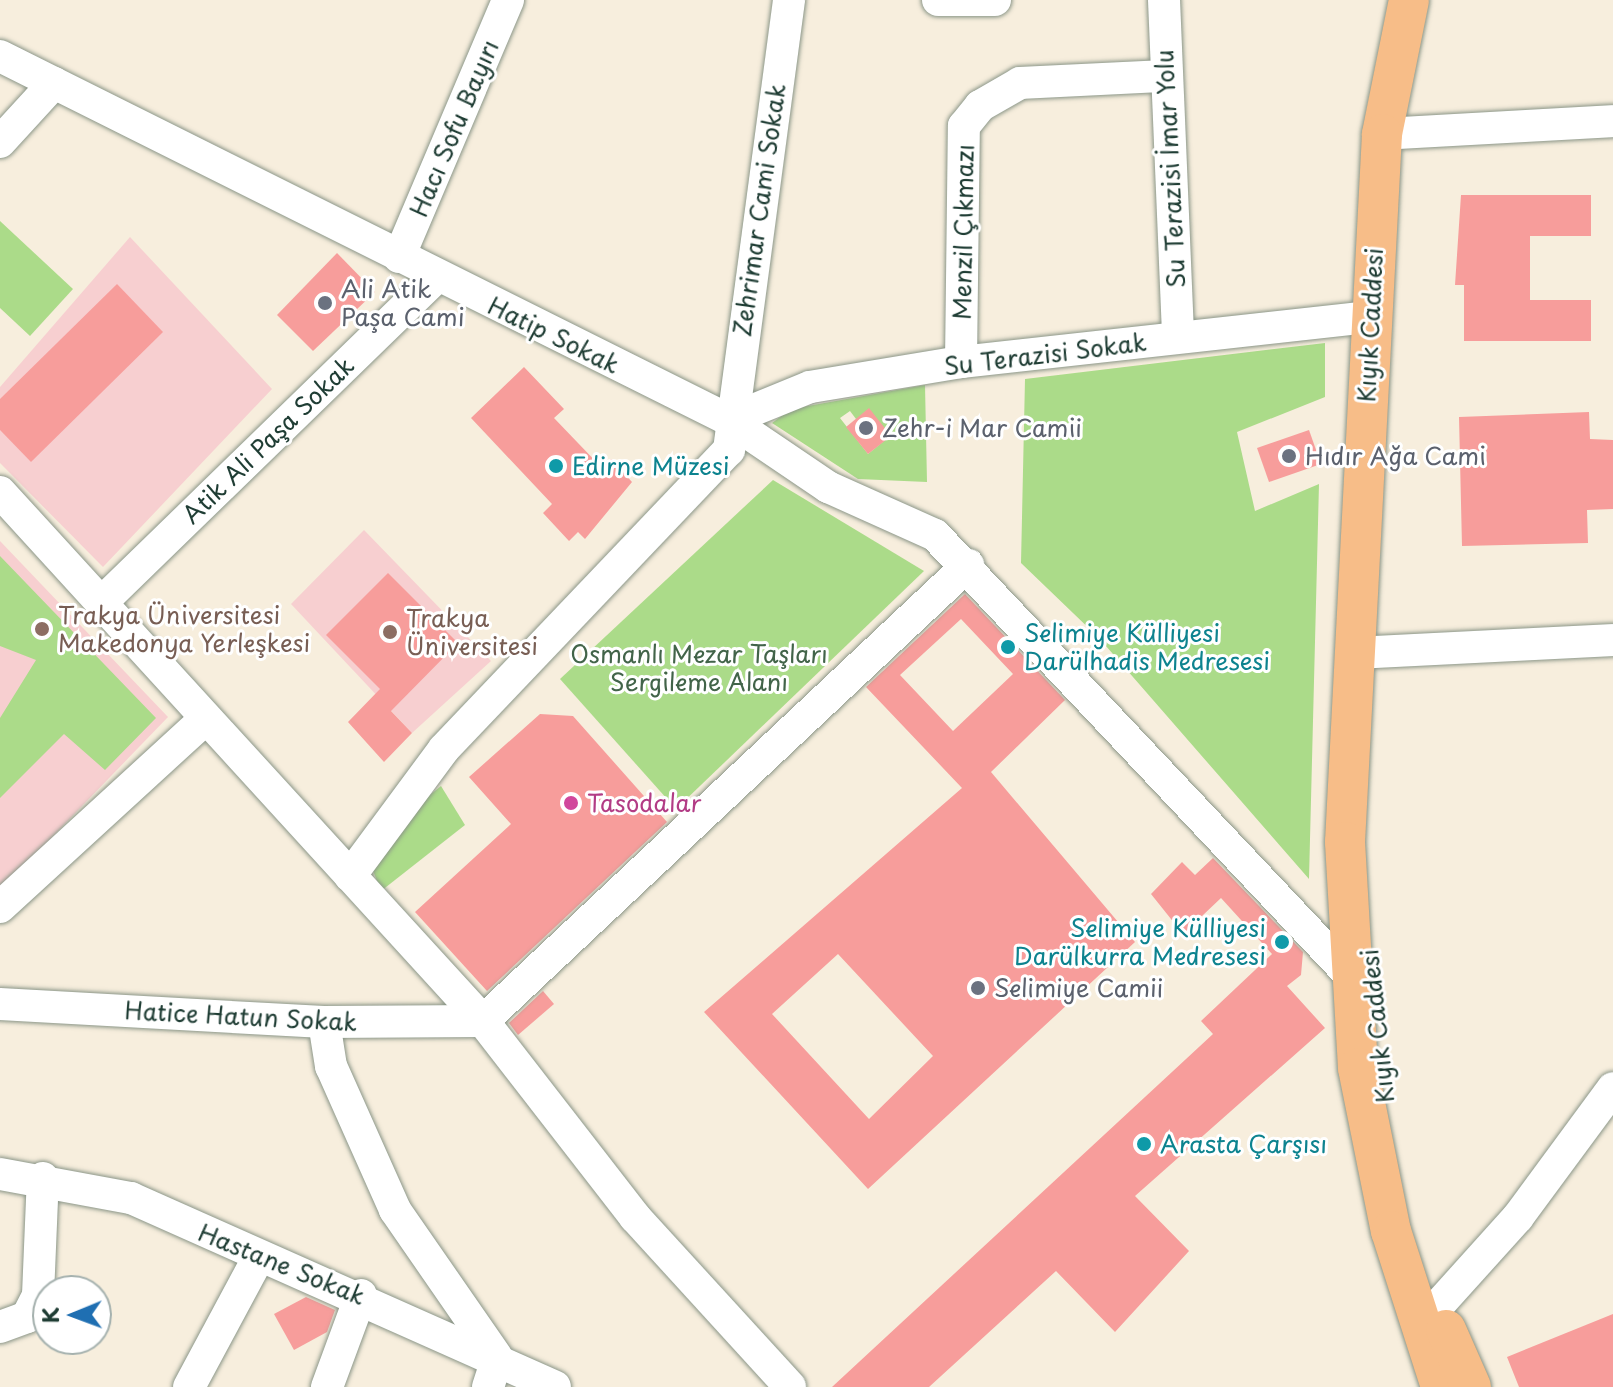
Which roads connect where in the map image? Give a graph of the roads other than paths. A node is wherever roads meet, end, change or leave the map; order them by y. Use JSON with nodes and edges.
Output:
{"nodes":[{"id":1,"x":508,"y":0,"type":"edge"},
{"id":2,"x":789,"y":0,"type":"edge"},
{"id":3,"x":938,"y":0,"type":"edge"},
{"id":4,"x":995,"y":0,"type":"edge"},
{"id":5,"x":1164,"y":0,"type":"edge"},
{"id":6,"x":1409,"y":0,"type":"edge"},
{"id":7,"x":0,"y":56,"type":"edge"},
{"id":8,"x":1165,"y":76,"type":"junction"},
{"id":9,"x":54,"y":83,"type":"junction"},
{"id":10,"x":1613,"y":121,"type":"edge"},
{"id":11,"x":1382,"y":134,"type":"junction"},
{"id":12,"x":0,"y":142,"type":"edge"},
{"id":13,"x":399,"y":257,"type":"junction"},
{"id":14,"x":436,"y":277,"type":"junction"},
{"id":15,"x":1368,"y":317,"type":"junction"},
{"id":16,"x":1178,"y":337,"type":"junction"},
{"id":17,"x":961,"y":362,"type":"junction"},
{"id":18,"x":729,"y":420,"type":"junction"},
{"id":19,"x":0,"y":492,"type":"edge"},
{"id":20,"x":968,"y":565,"type":"junction"},
{"id":21,"x":101,"y":603,"type":"junction"},
{"id":22,"x":1613,"y":640,"type":"edge"},
{"id":23,"x":1356,"y":653,"type":"junction"},
{"id":24,"x":204,"y":720,"type":"junction"},
{"id":25,"x":350,"y":876,"type":"junction"},
{"id":26,"x":0,"y":907,"type":"edge"},
{"id":27,"x":1349,"y":974,"type":"junction"},
{"id":28,"x":0,"y":1004,"type":"edge"},
{"id":29,"x":483,"y":1021,"type":"junction"},
{"id":30,"x":324,"y":1022,"type":"junction"},
{"id":31,"x":1613,"y":1088,"type":"edge"},
{"id":32,"x":0,"y":1174,"type":"edge"},
{"id":33,"x":43,"y":1178,"type":"junction"},
{"id":34,"x":257,"y":1260,"type":"junction"},
{"id":35,"x":361,"y":1295,"type":"junction"},
{"id":36,"x":1426,"y":1313,"type":"junction"},
{"id":37,"x":0,"y":1327,"type":"edge"},
{"id":38,"x":493,"y":1373,"type":"edge"},
{"id":39,"x":189,"y":1387,"type":"edge"},
{"id":40,"x":327,"y":1387,"type":"edge"},
{"id":41,"x":555,"y":1387,"type":"edge"},
{"id":42,"x":790,"y":1387,"type":"edge"},
{"id":43,"x":1441,"y":1387,"type":"edge"},
{"id":44,"x":1471,"y":1387,"type":"edge"}],
"edges":[{"from":1,"to":13,"type":"street","name":"Hacı Sofu Bayırı"},
{"from":2,"to":18,"type":"street","name":"Zehrimar Cami Sokak"},
{"from":3,"to":4,"type":"street"},
{"from":5,"to":8,"type":"street","name":"Su Terazisi İmar Yolu"},
{"from":6,"to":11,"type":"main road","name":"Kıyık Caddesi"},
{"from":7,"to":9,"type":"street","name":"Hatip Sokak"},
{"from":8,"to":16,"type":"street","name":"Su Terazisi İmar Yolu"},
{"from":8,"to":17,"type":"street","name":"Menzil Çıkmazı"},
{"from":9,"to":12,"type":"street"},
{"from":9,"to":13,"type":"street","name":"Hatip Sokak"},
{"from":10,"to":11,"type":"street"},
{"from":11,"to":15,"type":"main road","name":"Kıyık Caddesi"},
{"from":13,"to":14,"type":"street","name":"Hatip Sokak"},
{"from":14,"to":18,"type":"street","name":"Hatip Sokak"},
{"from":14,"to":21,"type":"street","name":"Atik Ali Paşa Sokak"},
{"from":15,"to":16,"type":"street","name":"Su Terazisi Sokak"},
{"from":15,"to":23,"type":"main road","name":"Kıyık Caddesi"},
{"from":16,"to":17,"type":"street","name":"Su Terazisi Sokak"},
{"from":17,"to":18,"type":"street","name":"Su Terazisi Sokak"},
{"from":18,"to":20,"type":"street","name":"Hatip Sokak"},
{"from":18,"to":25,"type":"street","name":"Zehrimar Cami Sokak"},
{"from":19,"to":21,"type":"street"},
{"from":20,"to":27,"type":"street","name":"Hatip Sokak"},
{"from":20,"to":29,"type":"street"},
{"from":21,"to":24,"type":"street"},
{"from":22,"to":23,"type":"street"},
{"from":23,"to":27,"type":"main road","name":"Kıyık Caddesi"},
{"from":23,"to":36,"type":"main road","name":"Kıyık Caddesi"},
{"from":24,"to":25,"type":"street"},
{"from":24,"to":26,"type":"street"},
{"from":25,"to":29,"type":"street"},
{"from":27,"to":36,"type":"main road","name":"Kıyık Caddesi"},
{"from":28,"to":30,"type":"street","name":"Hatice Hatun Sokak"},
{"from":29,"to":30,"type":"street","name":"Hatice Hatun Sokak"},
{"from":29,"to":42,"type":"street"},
{"from":30,"to":38,"type":"street"},
{"from":31,"to":36,"type":"street"},
{"from":32,"to":33,"type":"street","name":"Hastane Sokak"},
{"from":33,"to":34,"type":"street","name":"Hastane Sokak"},
{"from":33,"to":37,"type":"street"},
{"from":34,"to":35,"type":"street","name":"Hastane Sokak"},
{"from":34,"to":39,"type":"street"},
{"from":35,"to":38,"type":"street","name":"Hastane Sokak"},
{"from":35,"to":40,"type":"street"},
{"from":36,"to":43,"type":"main road","name":"Kıyık Caddesi"},
{"from":36,"to":44,"type":"main road","name":"Kıyık Caddesi"},
{"from":38,"to":41,"type":"street","name":"Hastane Sokak"}]}
